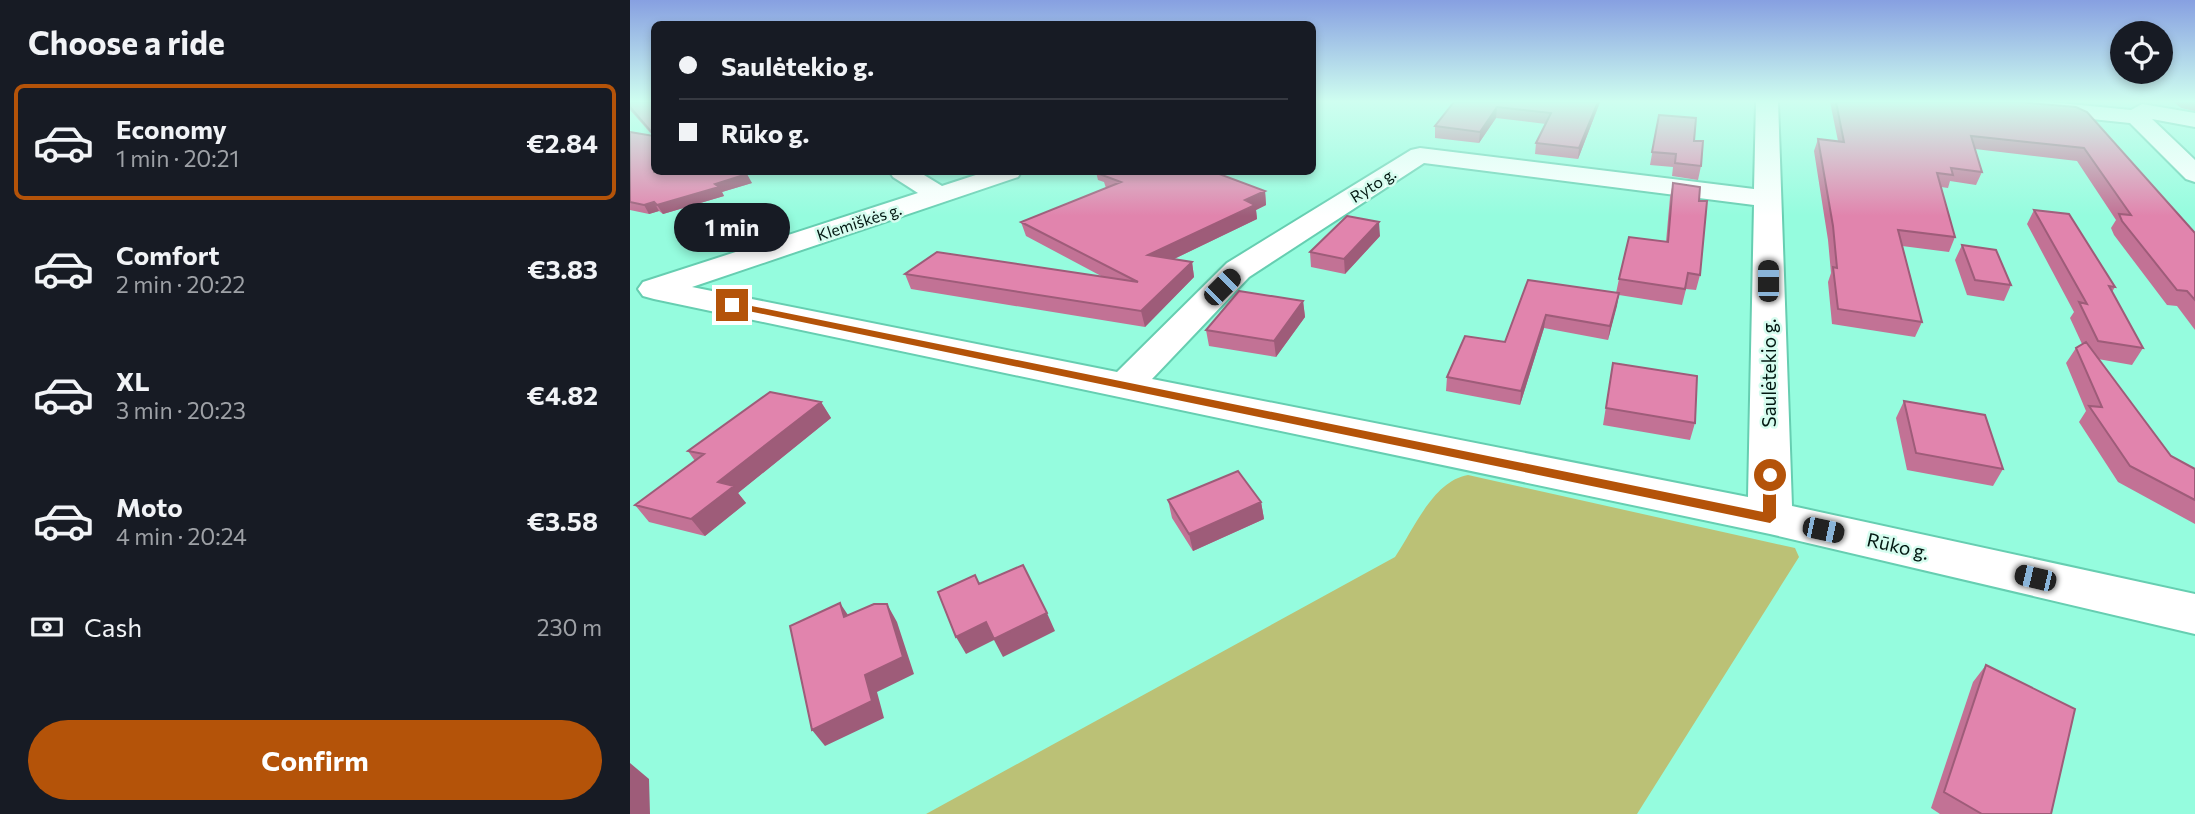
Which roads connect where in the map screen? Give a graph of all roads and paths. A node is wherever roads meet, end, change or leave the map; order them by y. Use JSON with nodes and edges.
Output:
{"nodes":[{"id":1,"x":1767,"y":140,"type":"edge"},
{"id":2,"x":2164,"y":140,"type":"edge"},
{"id":3,"x":2195,"y":174,"type":"edge"},
{"id":4,"x":907,"y":175,"type":"edge"},
{"id":5,"x":1000,"y":175,"type":"edge"},
{"id":6,"x":940,"y":196,"type":"junction"},
{"id":7,"x":1768,"y":199,"type":"junction"},
{"id":8,"x":642,"y":293,"type":"edge"},
{"id":9,"x":1124,"y":386,"type":"junction"},
{"id":10,"x":1770,"y":518,"type":"junction"},
{"id":11,"x":2195,"y":614,"type":"edge"}],
"edges":[{"from":1,"to":7,"type":"street","name":"Saulėtekio g."},
{"from":2,"to":3,"type":"street"},
{"from":4,"to":6,"type":"street"},
{"from":5,"to":6,"type":"street","name":"Klemiškės g."},
{"from":6,"to":8,"type":"street","name":"Klemiškės g."},
{"from":7,"to":9,"type":"street","name":"Ryto g."},
{"from":7,"to":10,"type":"street","name":"Saulėtekio g."},
{"from":8,"to":9,"type":"street","name":"Rūko g."},
{"from":9,"to":10,"type":"street","name":"Rūko g."},
{"from":10,"to":11,"type":"street","name":"Rūko g."}]}
